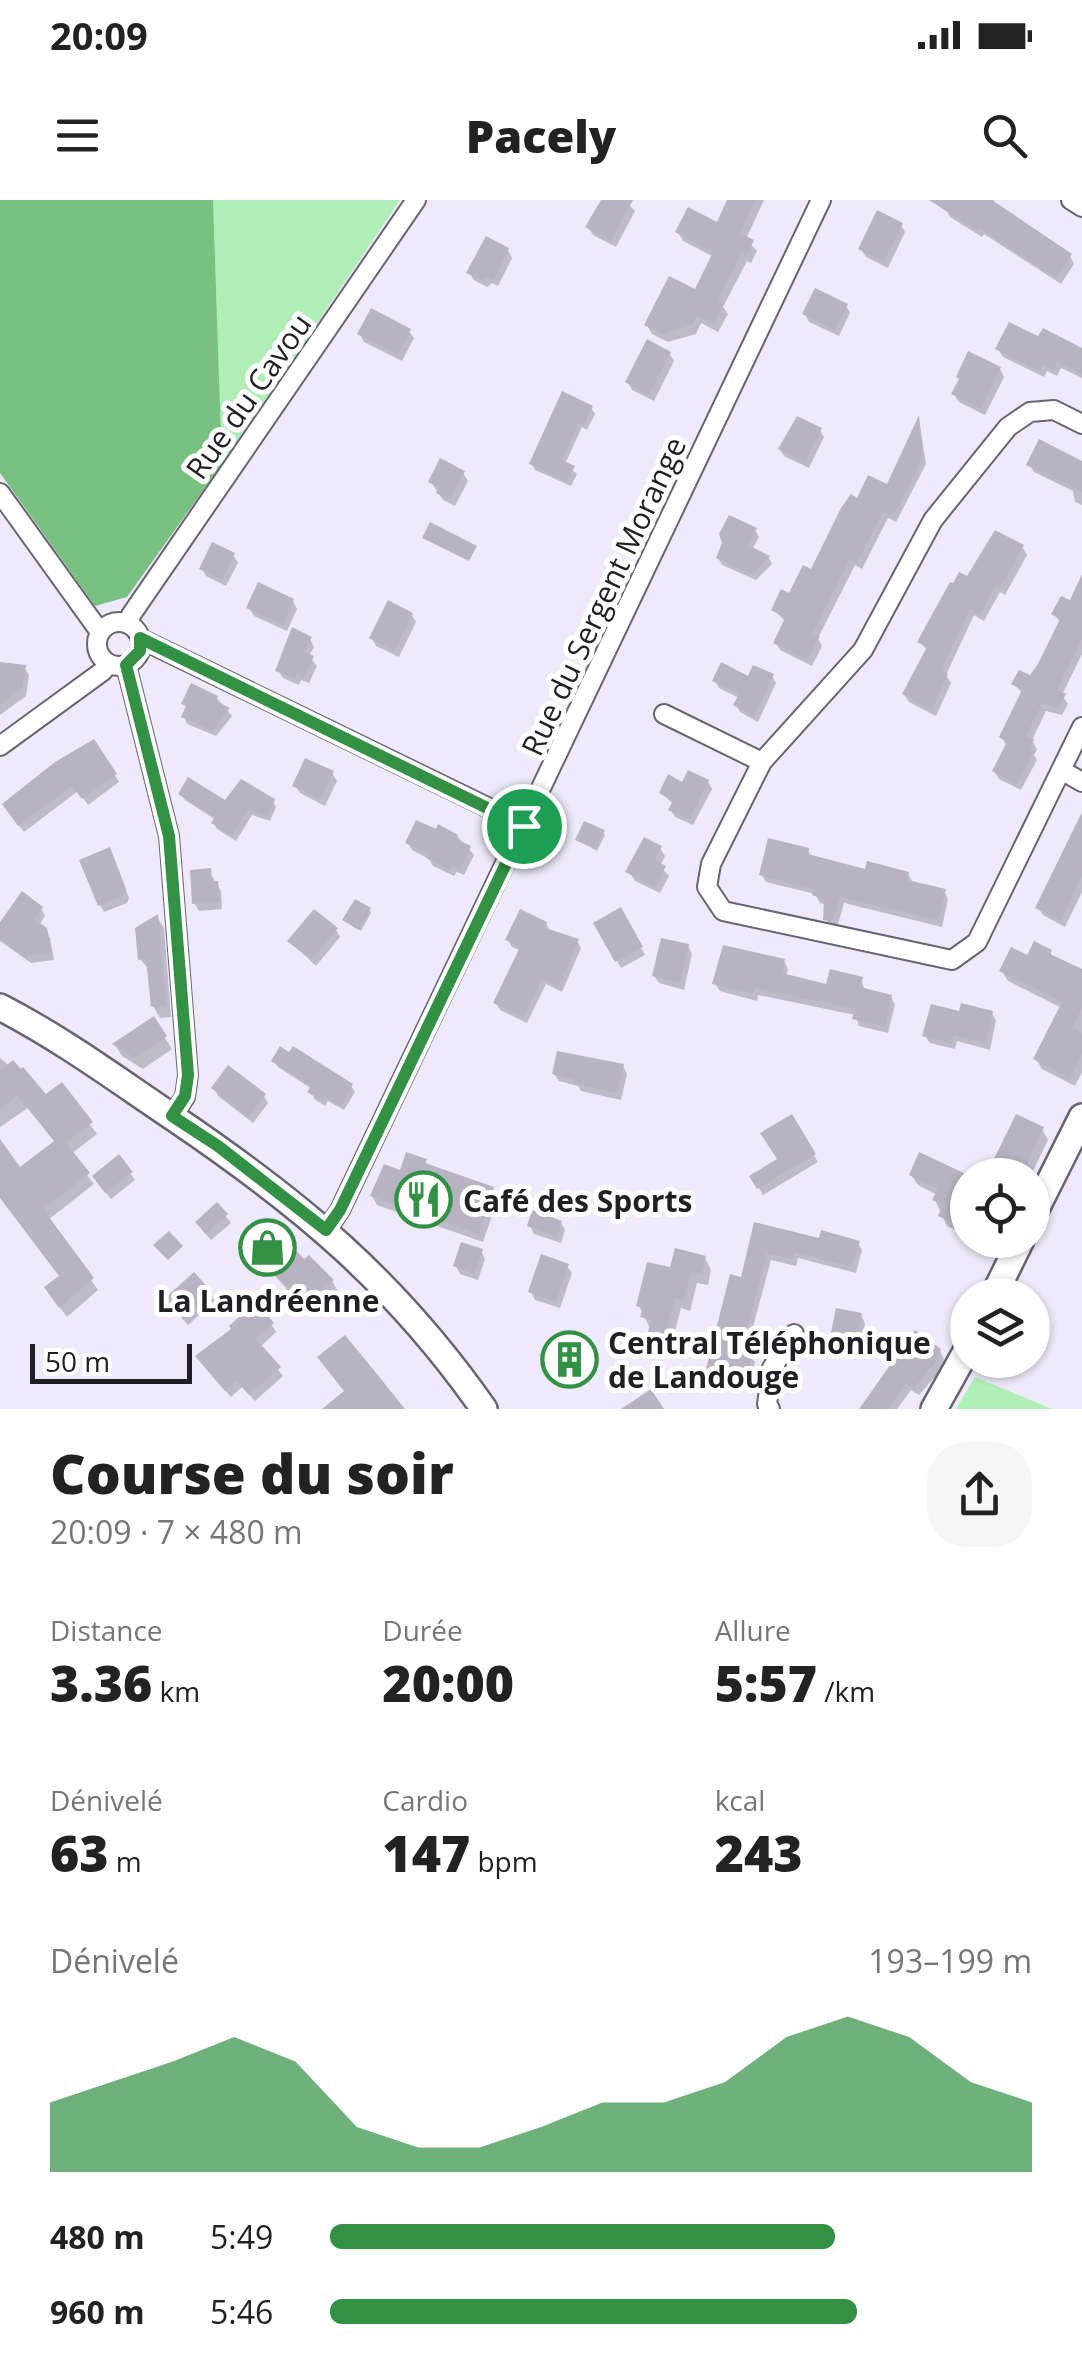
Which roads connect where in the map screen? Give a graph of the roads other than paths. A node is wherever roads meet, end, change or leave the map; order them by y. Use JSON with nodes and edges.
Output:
{"nodes":[{"id":1,"x":416,"y":200,"type":"edge"},
{"id":2,"x":822,"y":200,"type":"edge"},
{"id":3,"x":1071,"y":200,"type":"edge"},
{"id":4,"x":1082,"y":207,"type":"edge"},
{"id":5,"x":1082,"y":424,"type":"edge"},
{"id":6,"x":0,"y":493,"type":"edge"},
{"id":7,"x":134,"y":631,"type":"junction"},
{"id":8,"x":100,"y":632,"type":"junction"},
{"id":9,"x":117,"y":664,"type":"junction"},
{"id":10,"x":664,"y":714,"type":"dead end"},
{"id":11,"x":1082,"y":727,"type":"edge"},
{"id":12,"x":0,"y":746,"type":"edge"},
{"id":13,"x":762,"y":762,"type":"junction"},
{"id":14,"x":1061,"y":770,"type":"junction"},
{"id":15,"x":1082,"y":782,"type":"edge"},
{"id":16,"x":524,"y":826,"type":"junction"},
{"id":17,"x":0,"y":1007,"type":"edge"},
{"id":18,"x":172,"y":1116,"type":"junction"},
{"id":19,"x":1082,"y":1118,"type":"edge"},
{"id":20,"x":1050,"y":1181,"type":"edge"},
{"id":21,"x":326,"y":1230,"type":"junction"},
{"id":22,"x":794,"y":1334,"type":"dead end"},
{"id":23,"x":951,"y":1378,"type":"edge"},
{"id":24,"x":484,"y":1409,"type":"edge"},
{"id":25,"x":770,"y":1409,"type":"edge"},
{"id":26,"x":934,"y":1409,"type":"edge"}],
"edges":[{"from":1,"to":7,"type":"street","name":"Rue du Cavou"},
{"from":2,"to":16,"type":"street","name":"Rue du Sergent Morange"},
{"from":3,"to":4,"type":"street"},
{"from":5,"to":13,"type":"street"},
{"from":6,"to":8,"type":"street"},
{"from":7,"to":8,"type":"street"},
{"from":7,"to":9,"type":"street"},
{"from":7,"to":16,"type":"street"},
{"from":8,"to":9,"type":"street"},
{"from":9,"to":12,"type":"street"},
{"from":9,"to":18,"type":"street"},
{"from":10,"to":13,"type":"street"},
{"from":11,"to":14,"type":"street"},
{"from":13,"to":14,"type":"street"},
{"from":14,"to":15,"type":"street"},
{"from":16,"to":21,"type":"street","name":"Rue du Sergent Morange"},
{"from":17,"to":18,"type":"main road"},
{"from":18,"to":21,"type":"main road"},
{"from":19,"to":20,"type":"main road"},
{"from":21,"to":24,"type":"main road"},
{"from":22,"to":25,"type":"street"},
{"from":23,"to":26,"type":"main road"}]}
